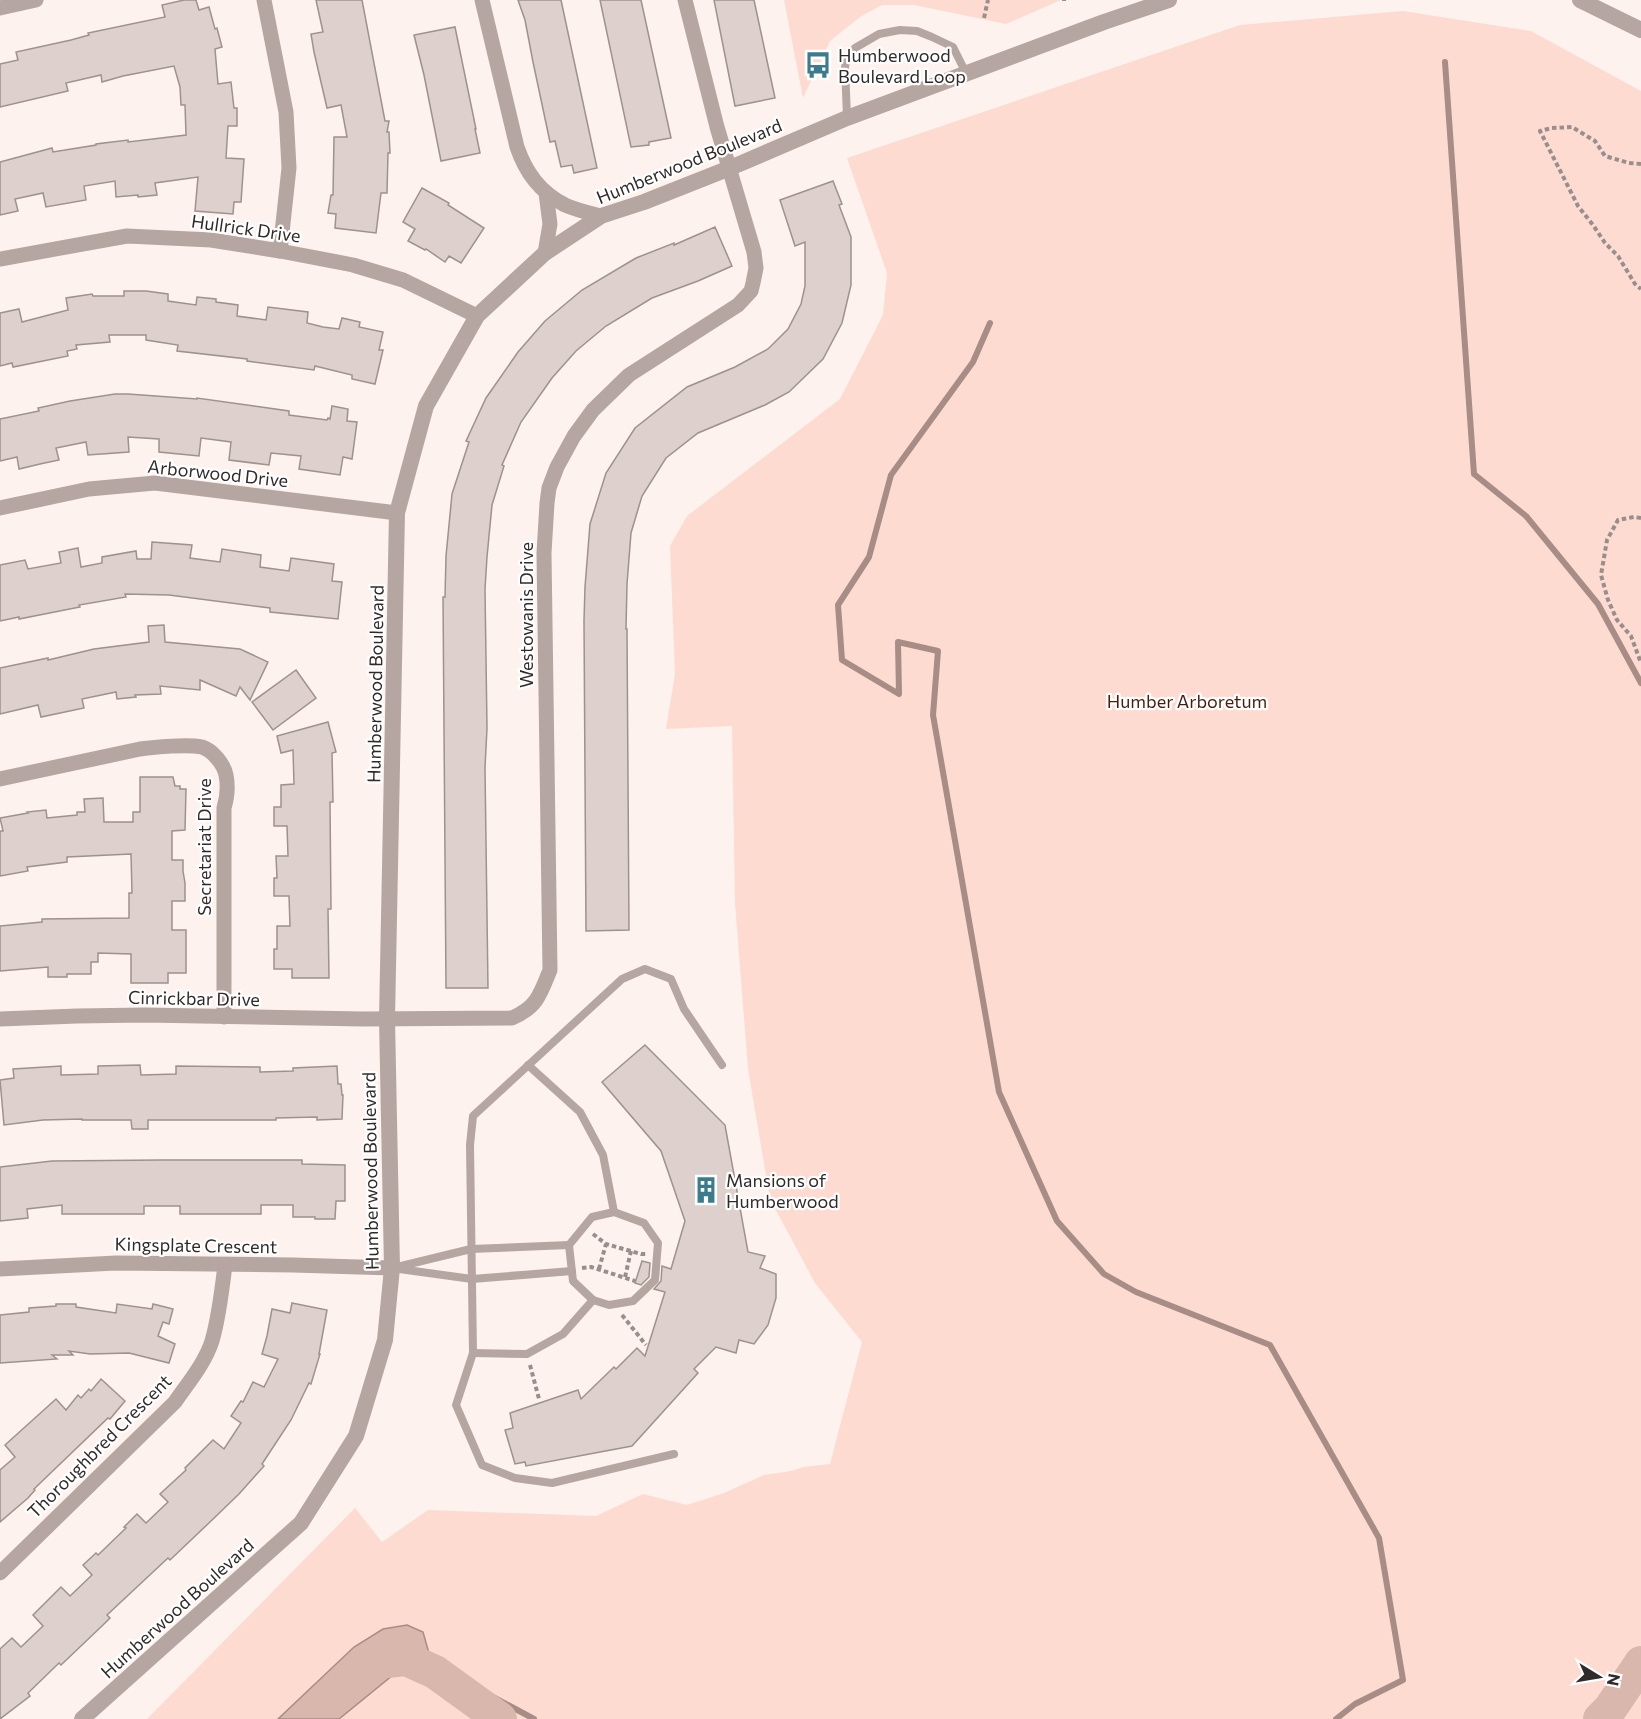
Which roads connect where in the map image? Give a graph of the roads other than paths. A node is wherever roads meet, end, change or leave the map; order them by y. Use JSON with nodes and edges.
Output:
{"nodes":[{"id":1,"x":36,"y":0,"type":"edge"},
{"id":2,"x":264,"y":0,"type":"edge"},
{"id":3,"x":482,"y":0,"type":"edge"},
{"id":4,"x":686,"y":0,"type":"edge"},
{"id":5,"x":1169,"y":0,"type":"edge"},
{"id":6,"x":1585,"y":1,"type":"edge"},
{"id":7,"x":0,"y":8,"type":"edge"},
{"id":8,"x":1641,"y":30,"type":"edge"},
{"id":9,"x":967,"y":74,"type":"junction"},
{"id":10,"x":847,"y":118,"type":"junction"},
{"id":11,"x":730,"y":168,"type":"junction"},
{"id":12,"x":546,"y":193,"type":"junction"},
{"id":13,"x":601,"y":216,"type":"junction"},
{"id":14,"x":280,"y":251,"type":"junction"},
{"id":15,"x":545,"y":253,"type":"junction"},
{"id":16,"x":0,"y":259,"type":"edge"},
{"id":17,"x":477,"y":316,"type":"junction"},
{"id":18,"x":0,"y":508,"type":"edge"},
{"id":19,"x":397,"y":513,"type":"junction"},
{"id":20,"x":0,"y":779,"type":"edge"},
{"id":21,"x":224,"y":1017,"type":"junction"},
{"id":22,"x":387,"y":1019,"type":"junction"},
{"id":23,"x":0,"y":1020,"type":"edge"},
{"id":24,"x":528,"y":1065,"type":"junction"},
{"id":25,"x":723,"y":1065,"type":"dead end"},
{"id":26,"x":614,"y":1212,"type":"junction"},
{"id":27,"x":569,"y":1245,"type":"junction"},
{"id":28,"x":471,"y":1249,"type":"junction"},
{"id":29,"x":225,"y":1265,"type":"junction"},
{"id":30,"x":392,"y":1268,"type":"junction"},
{"id":31,"x":0,"y":1269,"type":"edge"},
{"id":32,"x":572,"y":1271,"type":"junction"},
{"id":33,"x":472,"y":1279,"type":"junction"},
{"id":34,"x":593,"y":1300,"type":"junction"},
{"id":35,"x":473,"y":1353,"type":"junction"},
{"id":36,"x":674,"y":1454,"type":"dead end"},
{"id":37,"x":0,"y":1573,"type":"edge"},
{"id":38,"x":82,"y":1719,"type":"edge"}],
"edges":[{"from":1,"to":7,"type":"street"},
{"from":2,"to":14,"type":"street"},
{"from":3,"to":12,"type":"street"},
{"from":4,"to":11,"type":"street"},
{"from":5,"to":9,"type":"street","name":"Humberwood Boulevard"},
{"from":6,"to":8,"type":"street"},
{"from":9,"to":10,"type":"street","name":"Humberwood Boulevard"},
{"from":9,"to":10,"type":"lane"},
{"from":10,"to":11,"type":"street","name":"Humberwood Boulevard"},
{"from":11,"to":13,"type":"street","name":"Humberwood Boulevard"},
{"from":11,"to":22,"type":"street","name":"Westowanis Drive"},
{"from":12,"to":13,"type":"street"},
{"from":12,"to":15,"type":"street"},
{"from":13,"to":15,"type":"street","name":"Humberwood Boulevard"},
{"from":14,"to":16,"type":"street","name":"Hullrick Drive"},
{"from":14,"to":17,"type":"street","name":"Hullrick Drive"},
{"from":15,"to":17,"type":"street","name":"Humberwood Boulevard"},
{"from":17,"to":19,"type":"street","name":"Humberwood Boulevard"},
{"from":18,"to":19,"type":"street","name":"Arborwood Drive"},
{"from":19,"to":22,"type":"street","name":"Humberwood Boulevard"},
{"from":20,"to":21,"type":"street","name":"Secretariat Drive"},
{"from":21,"to":22,"type":"street","name":"Cinrickbar Drive"},
{"from":21,"to":23,"type":"street","name":"Cinrickbar Drive"},
{"from":22,"to":30,"type":"street","name":"Humberwood Boulevard"},
{"from":24,"to":25,"type":"lane"},
{"from":24,"to":26,"type":"lane"},
{"from":24,"to":28,"type":"lane"},
{"from":26,"to":27,"type":"lane"},
{"from":26,"to":34,"type":"lane"},
{"from":27,"to":28,"type":"lane"},
{"from":27,"to":32,"type":"lane"},
{"from":28,"to":30,"type":"lane"},
{"from":28,"to":33,"type":"lane"},
{"from":29,"to":30,"type":"street","name":"Kingsplate Crescent"},
{"from":29,"to":31,"type":"street","name":"Kingsplate Crescent"},
{"from":29,"to":37,"type":"street","name":"Thoroughbred Crescent"},
{"from":30,"to":33,"type":"lane"},
{"from":30,"to":38,"type":"street","name":"Humberwood Boulevard"},
{"from":32,"to":33,"type":"lane"},
{"from":32,"to":34,"type":"lane"},
{"from":33,"to":35,"type":"lane"},
{"from":34,"to":35,"type":"lane"},
{"from":35,"to":36,"type":"lane"}]}
